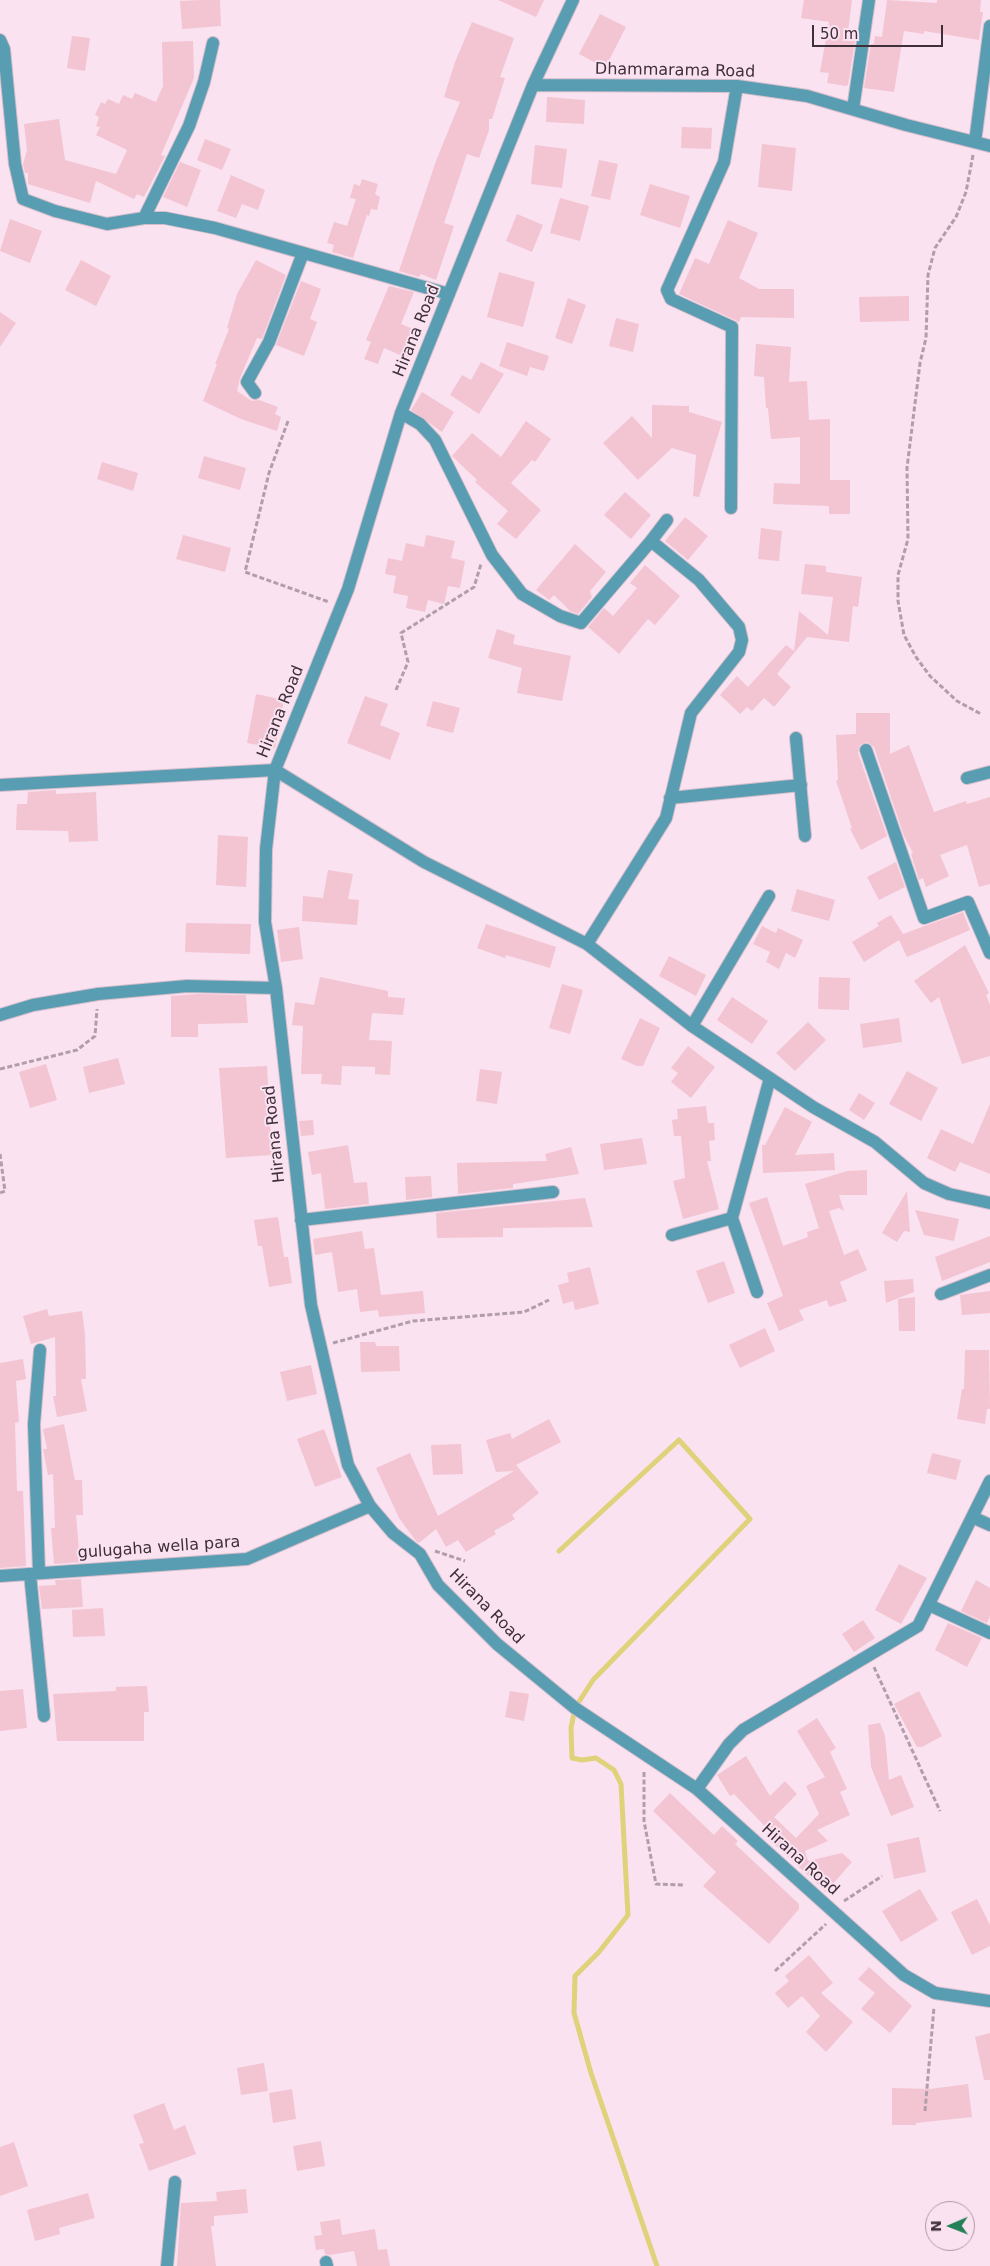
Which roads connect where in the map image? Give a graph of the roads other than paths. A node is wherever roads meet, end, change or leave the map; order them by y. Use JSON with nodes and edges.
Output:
{"nodes":[{"id":1,"x":573,"y":0,"type":"edge"},
{"id":2,"x":869,"y":0,"type":"edge"},
{"id":3,"x":990,"y":26,"type":"edge"},
{"id":4,"x":0,"y":40,"type":"edge"},
{"id":5,"x":213,"y":43,"type":"dead end"},
{"id":6,"x":533,"y":85,"type":"junction"},
{"id":7,"x":737,"y":86,"type":"junction"},
{"id":8,"x":853,"y":109,"type":"junction"},
{"id":9,"x":975,"y":142,"type":"junction"},
{"id":10,"x":990,"y":146,"type":"edge"},
{"id":11,"x":144,"y":218,"type":"junction"},
{"id":12,"x":303,"y":253,"type":"junction"},
{"id":13,"x":450,"y":294,"type":"junction"},
{"id":14,"x":255,"y":393,"type":"dead end"},
{"id":15,"x":401,"y":413,"type":"junction"},
{"id":16,"x":731,"y":508,"type":"dead end"},
{"id":17,"x":668,"y":520,"type":"dead end"},
{"id":18,"x":651,"y":541,"type":"junction"},
{"id":19,"x":796,"y":738,"type":"dead end"},
{"id":20,"x":866,"y":750,"type":"dead end"},
{"id":21,"x":275,"y":770,"type":"junction"},
{"id":22,"x":990,"y":772,"type":"edge"},
{"id":23,"x":967,"y":778,"type":"dead end"},
{"id":24,"x":0,"y":785,"type":"edge"},
{"id":25,"x":801,"y":785,"type":"junction"},
{"id":26,"x":670,"y":798,"type":"junction"},
{"id":27,"x":805,"y":836,"type":"dead end"},
{"id":28,"x":769,"y":896,"type":"dead end"},
{"id":29,"x":588,"y":944,"type":"junction"},
{"id":30,"x":990,"y":953,"type":"edge"},
{"id":31,"x":276,"y":988,"type":"junction"},
{"id":32,"x":0,"y":1015,"type":"edge"},
{"id":33,"x":692,"y":1026,"type":"junction"},
{"id":34,"x":770,"y":1078,"type":"junction"},
{"id":35,"x":553,"y":1192,"type":"dead end"},
{"id":36,"x":990,"y":1203,"type":"edge"},
{"id":37,"x":732,"y":1218,"type":"junction"},
{"id":38,"x":301,"y":1220,"type":"junction"},
{"id":39,"x":672,"y":1235,"type":"dead end"},
{"id":40,"x":990,"y":1275,"type":"edge"},
{"id":41,"x":757,"y":1292,"type":"dead end"},
{"id":42,"x":941,"y":1294,"type":"dead end"},
{"id":43,"x":40,"y":1350,"type":"dead end"},
{"id":44,"x":990,"y":1481,"type":"edge"},
{"id":45,"x":370,"y":1506,"type":"junction"},
{"id":46,"x":972,"y":1517,"type":"junction"},
{"id":47,"x":990,"y":1525,"type":"edge"},
{"id":48,"x":34,"y":1574,"type":"junction"},
{"id":49,"x":0,"y":1576,"type":"edge"},
{"id":50,"x":929,"y":1605,"type":"junction"},
{"id":51,"x":990,"y":1633,"type":"edge"},
{"id":52,"x":44,"y":1716,"type":"dead end"},
{"id":53,"x":697,"y":1789,"type":"junction"},
{"id":54,"x":990,"y":2001,"type":"edge"},
{"id":55,"x":175,"y":2182,"type":"dead end"},
{"id":56,"x":167,"y":2266,"type":"edge"}],
"edges":[{"from":1,"to":6,"type":"street","name":"Hirana Road"},
{"from":2,"to":8,"type":"street"},
{"from":3,"to":9,"type":"street"},
{"from":4,"to":11,"type":"street"},
{"from":5,"to":11,"type":"street"},
{"from":6,"to":7,"type":"street","name":"Dhammarama Road"},
{"from":6,"to":13,"type":"street","name":"Hirana Road"},
{"from":7,"to":8,"type":"street","name":"Dhammarama Road"},
{"from":7,"to":16,"type":"street"},
{"from":8,"to":9,"type":"street","name":"Dhammarama Road"},
{"from":9,"to":10,"type":"street","name":"Dhammarama Road"},
{"from":11,"to":12,"type":"street"},
{"from":12,"to":13,"type":"street"},
{"from":12,"to":14,"type":"street"},
{"from":13,"to":15,"type":"street","name":"Hirana Road"},
{"from":15,"to":18,"type":"street"},
{"from":15,"to":21,"type":"street","name":"Hirana Road"},
{"from":17,"to":18,"type":"street"},
{"from":18,"to":26,"type":"street"},
{"from":19,"to":25,"type":"street"},
{"from":20,"to":30,"type":"street"},
{"from":21,"to":24,"type":"street"},
{"from":21,"to":29,"type":"street"},
{"from":21,"to":31,"type":"street","name":"Hirana Road"},
{"from":22,"to":23,"type":"street"},
{"from":25,"to":26,"type":"street"},
{"from":25,"to":27,"type":"street"},
{"from":26,"to":29,"type":"street"},
{"from":28,"to":33,"type":"street"},
{"from":29,"to":33,"type":"street"},
{"from":31,"to":32,"type":"street"},
{"from":31,"to":38,"type":"street","name":"Hirana Road"},
{"from":33,"to":34,"type":"street"},
{"from":34,"to":36,"type":"street"},
{"from":34,"to":37,"type":"street"},
{"from":35,"to":38,"type":"street"},
{"from":37,"to":39,"type":"street"},
{"from":37,"to":41,"type":"street"},
{"from":38,"to":45,"type":"street","name":"Hirana Road"},
{"from":40,"to":42,"type":"street"},
{"from":43,"to":48,"type":"street"},
{"from":44,"to":46,"type":"street"},
{"from":45,"to":48,"type":"street","name":"gulugaha wella para"},
{"from":45,"to":53,"type":"street","name":"Hirana Road"},
{"from":46,"to":47,"type":"street"},
{"from":46,"to":50,"type":"street"},
{"from":48,"to":49,"type":"street","name":"gulugaha wella para"},
{"from":48,"to":52,"type":"street"},
{"from":50,"to":51,"type":"street"},
{"from":50,"to":53,"type":"street"},
{"from":53,"to":54,"type":"street","name":"Hirana Road"},
{"from":55,"to":56,"type":"street"}]}
